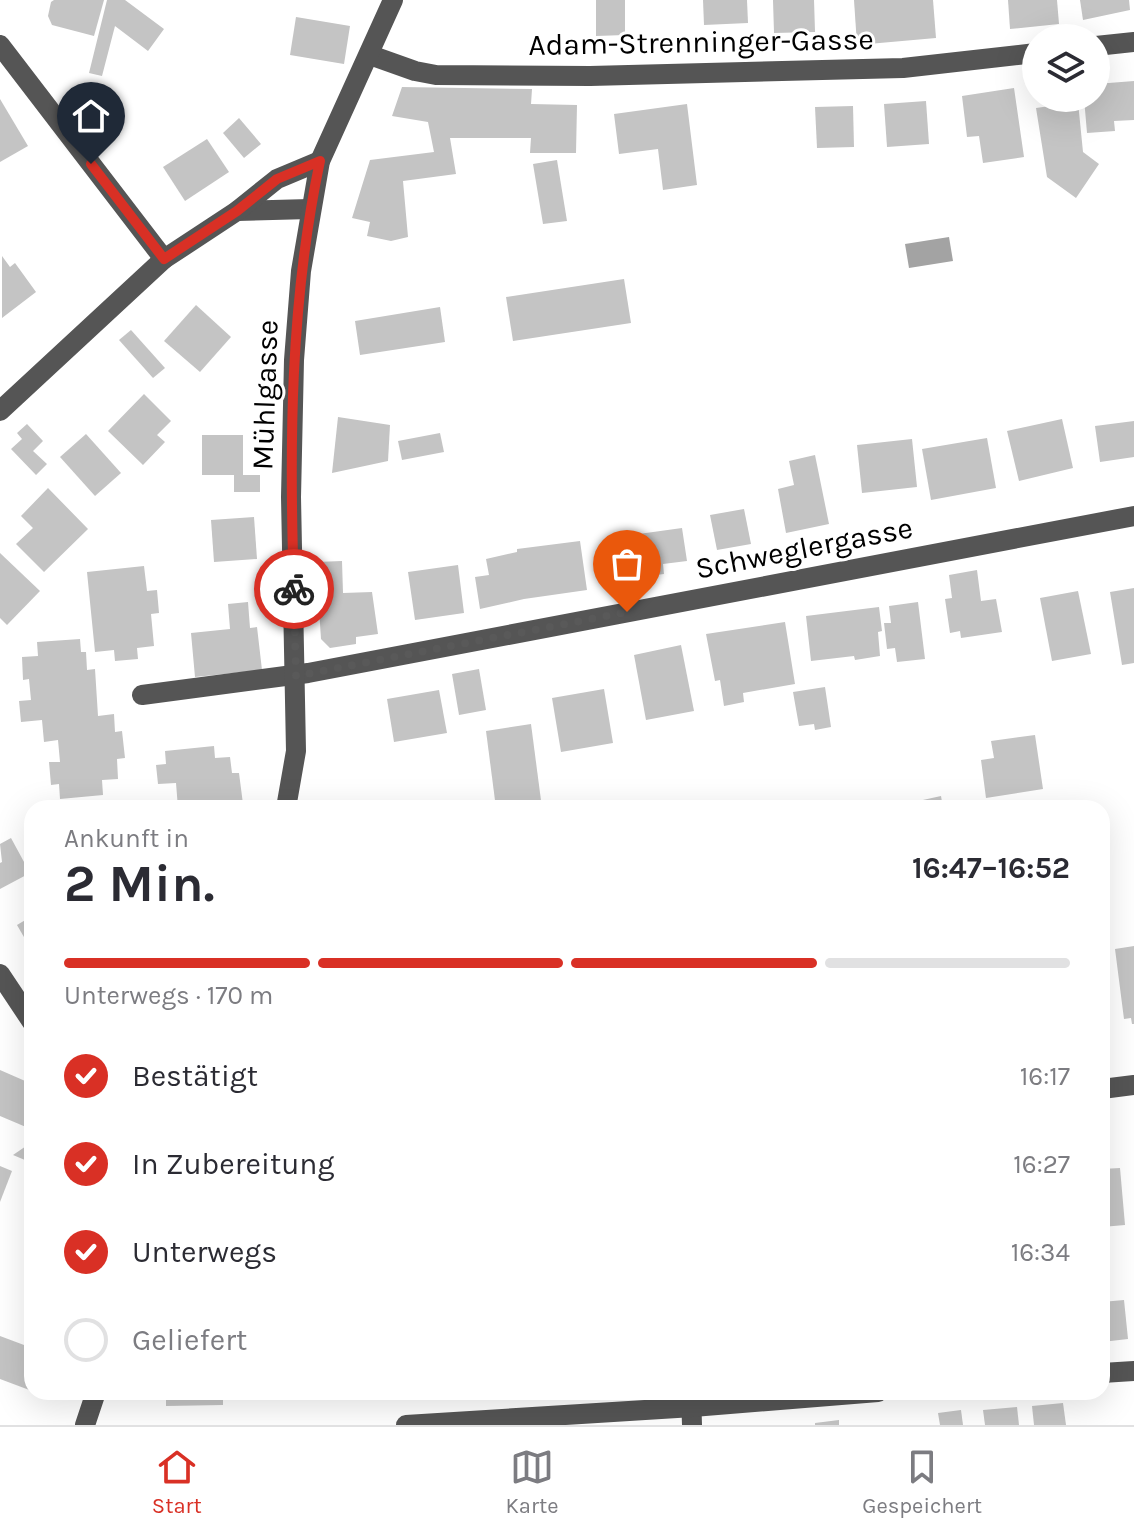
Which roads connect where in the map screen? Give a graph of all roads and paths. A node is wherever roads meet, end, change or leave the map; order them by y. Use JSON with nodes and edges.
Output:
{"nodes":[{"id":1,"x":393,"y":0,"type":"edge"},
{"id":2,"x":1134,"y":42,"type":"edge"},
{"id":3,"x":0,"y":45,"type":"edge"},
{"id":4,"x":1110,"y":45,"type":"edge"},
{"id":5,"x":370,"y":55,"type":"junction"},
{"id":6,"x":1022,"y":55,"type":"edge"},
{"id":7,"x":320,"y":161,"type":"junction"},
{"id":8,"x":310,"y":209,"type":"junction"},
{"id":9,"x":237,"y":211,"type":"junction"},
{"id":10,"x":164,"y":259,"type":"junction"},
{"id":11,"x":0,"y":411,"type":"edge"},
{"id":12,"x":1134,"y":516,"type":"edge"},
{"id":13,"x":296,"y":676,"type":"junction"},
{"id":14,"x":142,"y":695,"type":"dead end"},
{"id":15,"x":287,"y":800,"type":"edge"},
{"id":16,"x":3,"y":989,"type":"edge"},
{"id":17,"x":24,"y":1013,"type":"edge"},
{"id":18,"x":1134,"y":1085,"type":"edge"},
{"id":19,"x":1110,"y":1088,"type":"edge"},
{"id":20,"x":1134,"y":1371,"type":"edge"},
{"id":21,"x":1110,"y":1372,"type":"edge"},
{"id":22,"x":93,"y":1400,"type":"edge"},
{"id":23,"x":785,"y":1400,"type":"edge"},
{"id":24,"x":692,"y":1408,"type":"edge"},
{"id":25,"x":85,"y":1425,"type":"edge"},
{"id":26,"x":406,"y":1425,"type":"edge"}],
"edges":[{"from":1,"to":5,"type":"street","name":"Mühlgasse"},
{"from":2,"to":4,"type":"street"},
{"from":3,"to":10,"type":"street"},
{"from":5,"to":6,"type":"street","name":"Adam-Strenninger-Gasse"},
{"from":5,"to":7,"type":"street","name":"Mühlgasse"},
{"from":7,"to":8,"type":"street","name":"Mühlgasse"},
{"from":7,"to":9,"type":"street"},
{"from":8,"to":9,"type":"street"},
{"from":8,"to":13,"type":"street","name":"Mühlgasse"},
{"from":9,"to":10,"type":"street"},
{"from":10,"to":11,"type":"street"},
{"from":12,"to":13,"type":"street","name":"Schweglergasse"},
{"from":13,"to":14,"type":"street","name":"Schweglergasse"},
{"from":13,"to":15,"type":"street","name":"Mühlgasse"},
{"from":16,"to":17,"type":"street"},
{"from":18,"to":19,"type":"street"},
{"from":20,"to":21,"type":"street"},
{"from":22,"to":25,"type":"street"},
{"from":23,"to":24,"type":"street"},
{"from":24,"to":26,"type":"street"}]}
